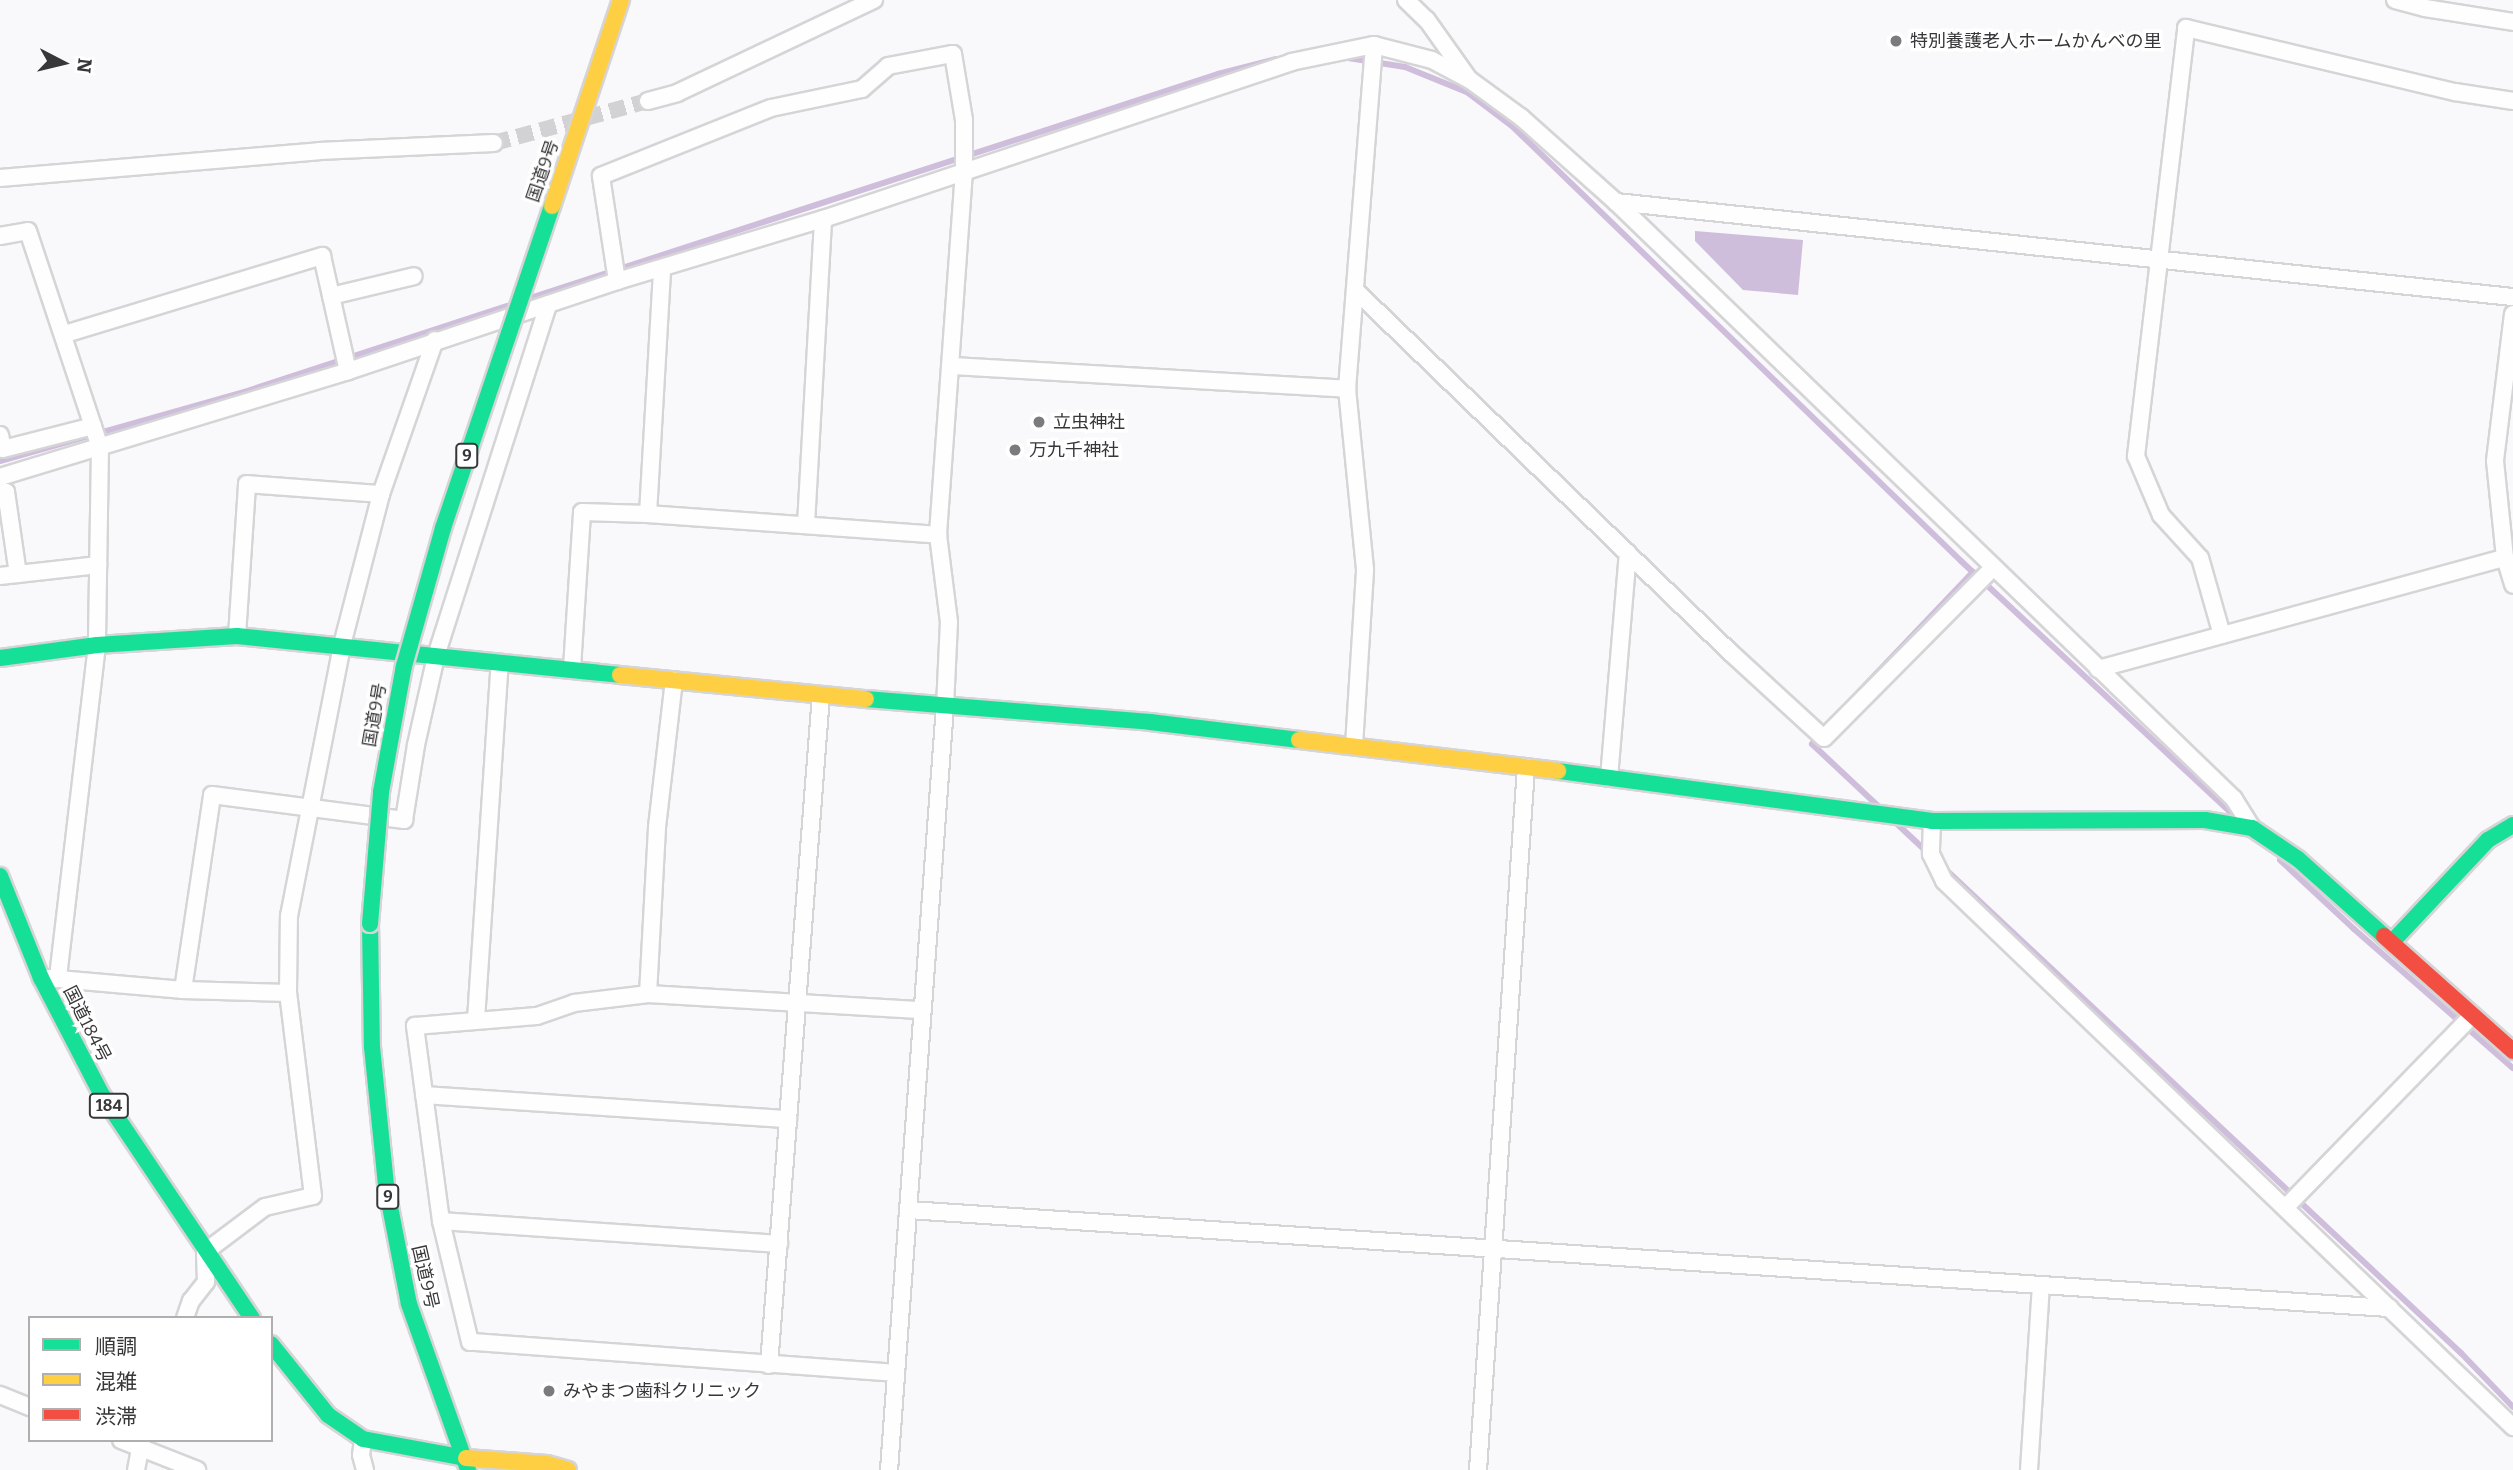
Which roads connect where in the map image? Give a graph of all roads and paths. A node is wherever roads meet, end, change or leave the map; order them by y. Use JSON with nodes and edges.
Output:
{"nodes":[{"id":1,"x":621,"y":0,"type":"edge"},
{"id":2,"x":874,"y":0,"type":"edge"},
{"id":3,"x":1406,"y":0,"type":"edge"},
{"id":4,"x":2395,"y":0,"type":"edge"},
{"id":5,"x":2513,"y":22,"type":"edge"},
{"id":6,"x":1374,"y":45,"type":"junction"},
{"id":7,"x":1470,"y":80,"type":"junction"},
{"id":8,"x":648,"y":101,"type":"tunnel mouth"},
{"id":9,"x":2513,"y":101,"type":"edge"},
{"id":10,"x":494,"y":143,"type":"tunnel mouth"},
{"id":11,"x":964,"y":171,"type":"junction"},
{"id":12,"x":0,"y":178,"type":"edge"},
{"id":13,"x":1616,"y":202,"type":"junction"},
{"id":14,"x":823,"y":219,"type":"junction"},
{"id":15,"x":0,"y":236,"type":"edge"},
{"id":16,"x":2160,"y":257,"type":"junction"},
{"id":17,"x":662,"y":270,"type":"junction"},
{"id":18,"x":414,"y":276,"type":"dead end"},
{"id":19,"x":617,"y":281,"type":"junction"},
{"id":20,"x":1356,"y":291,"type":"junction"},
{"id":21,"x":331,"y":296,"type":"junction"},
{"id":22,"x":2513,"y":297,"type":"edge"},
{"id":23,"x":548,"y":304,"type":"junction"},
{"id":24,"x":2513,"y":314,"type":"edge"},
{"id":25,"x":65,"y":334,"type":"junction"},
{"id":26,"x":435,"y":340,"type":"junction"},
{"id":27,"x":952,"y":366,"type":"junction"},
{"id":28,"x":348,"y":371,"type":"junction"},
{"id":29,"x":1347,"y":389,"type":"junction"},
{"id":30,"x":93,"y":426,"type":"junction"},
{"id":31,"x":0,"y":435,"type":"edge"},
{"id":32,"x":100,"y":448,"type":"junction"},
{"id":33,"x":0,"y":477,"type":"edge"},
{"id":34,"x":0,"y":493,"type":"edge"},
{"id":35,"x":381,"y":494,"type":"junction"},
{"id":36,"x":648,"y":514,"type":"junction"},
{"id":37,"x":806,"y":525,"type":"junction"},
{"id":38,"x":939,"y":535,"type":"junction"},
{"id":39,"x":1628,"y":553,"type":"junction"},
{"id":40,"x":2505,"y":558,"type":"junction"},
{"id":41,"x":98,"y":565,"type":"junction"},
{"id":42,"x":1993,"y":568,"type":"junction"},
{"id":43,"x":18,"y":574,"type":"junction"},
{"id":44,"x":0,"y":576,"type":"edge"},
{"id":45,"x":2513,"y":585,"type":"edge"},
{"id":46,"x":2222,"y":635,"type":"junction"},
{"id":47,"x":237,"y":636,"type":"junction"},
{"id":48,"x":97,"y":645,"type":"junction"},
{"id":49,"x":342,"y":645,"type":"junction"},
{"id":50,"x":436,"y":656,"type":"junction"},
{"id":51,"x":0,"y":658,"type":"edge"},
{"id":52,"x":500,"y":663,"type":"junction"},
{"id":53,"x":572,"y":668,"type":"junction"},
{"id":54,"x":2098,"y":669,"type":"junction"},
{"id":55,"x":674,"y":680,"type":"junction"},
{"id":56,"x":821,"y":695,"type":"junction"},
{"id":57,"x":945,"y":706,"type":"junction"},
{"id":58,"x":1354,"y":746,"type":"junction"},
{"id":59,"x":1526,"y":766,"type":"junction"},
{"id":60,"x":1609,"y":778,"type":"junction"},
{"id":61,"x":312,"y":809,"type":"junction"},
{"id":62,"x":1932,"y":821,"type":"junction"},
{"id":63,"x":2513,"y":825,"type":"edge"},
{"id":64,"x":2252,"y":828,"type":"junction"},
{"id":65,"x":0,"y":876,"type":"edge"},
{"id":66,"x":2393,"y":941,"type":"junction"},
{"id":67,"x":41,"y":978,"type":"junction"},
{"id":68,"x":58,"y":979,"type":"junction"},
{"id":69,"x":183,"y":990,"type":"junction"},
{"id":70,"x":288,"y":993,"type":"junction"},
{"id":71,"x":648,"y":994,"type":"junction"},
{"id":72,"x":796,"y":1001,"type":"junction"},
{"id":73,"x":921,"y":1010,"type":"junction"},
{"id":74,"x":2473,"y":1014,"type":"junction"},
{"id":75,"x":476,"y":1020,"type":"junction"},
{"id":76,"x":2513,"y":1051,"type":"edge"},
{"id":77,"x":424,"y":1095,"type":"junction"},
{"id":78,"x":788,"y":1119,"type":"junction"},
{"id":79,"x":2285,"y":1208,"type":"junction"},
{"id":80,"x":909,"y":1210,"type":"junction"},
{"id":81,"x":441,"y":1221,"type":"junction"},
{"id":82,"x":779,"y":1244,"type":"junction"},
{"id":83,"x":1492,"y":1249,"type":"junction"},
{"id":84,"x":205,"y":1252,"type":"junction"},
{"id":85,"x":2041,"y":1286,"type":"junction"},
{"id":86,"x":2390,"y":1308,"type":"junction"},
{"id":87,"x":186,"y":1316,"type":"edge"},
{"id":88,"x":251,"y":1316,"type":"edge"},
{"id":89,"x":273,"y":1347,"type":"edge"},
{"id":90,"x":769,"y":1364,"type":"junction"},
{"id":91,"x":896,"y":1373,"type":"junction"},
{"id":92,"x":0,"y":1395,"type":"edge"},
{"id":93,"x":28,"y":1406,"type":"edge"},
{"id":94,"x":2513,"y":1427,"type":"edge"},
{"id":95,"x":363,"y":1440,"type":"junction"},
{"id":96,"x":141,"y":1444,"type":"edge"},
{"id":97,"x":469,"y":1466,"type":"edge"},
{"id":98,"x":136,"y":1470,"type":"edge"},
{"id":99,"x":197,"y":1470,"type":"edge"},
{"id":100,"x":365,"y":1470,"type":"edge"},
{"id":101,"x":568,"y":1470,"type":"edge"},
{"id":102,"x":890,"y":1470,"type":"edge"},
{"id":103,"x":1478,"y":1470,"type":"edge"},
{"id":104,"x":2029,"y":1470,"type":"edge"}],
"edges":[{"from":1,"to":97,"type":"main road","name":"国道9号","number":"9","bridge":true},
{"from":2,"to":8,"type":"street"},
{"from":3,"to":7,"type":"street"},
{"from":4,"to":5,"type":"street"},
{"from":6,"to":7,"type":"street"},
{"from":6,"to":11,"type":"street"},
{"from":6,"to":20,"type":"street"},
{"from":7,"to":13,"type":"street"},
{"from":9,"to":16,"type":"street"},
{"from":10,"to":12,"type":"street"},
{"from":11,"to":14,"type":"street"},
{"from":11,"to":19,"type":"street"},
{"from":11,"to":27,"type":"street"},
{"from":13,"to":16,"type":"street"},
{"from":13,"to":42,"type":"street"},
{"from":14,"to":17,"type":"street"},
{"from":14,"to":37,"type":"street"},
{"from":15,"to":25,"type":"street"},
{"from":16,"to":22,"type":"street"},
{"from":16,"to":46,"type":"street"},
{"from":17,"to":19,"type":"street"},
{"from":17,"to":36,"type":"street"},
{"from":18,"to":21,"type":"street"},
{"from":19,"to":23,"type":"street"},
{"from":20,"to":29,"type":"street"},
{"from":20,"to":39,"type":"street"},
{"from":21,"to":25,"type":"street"},
{"from":21,"to":28,"type":"street"},
{"from":23,"to":26,"type":"street"},
{"from":23,"to":50,"type":"street"},
{"from":24,"to":40,"type":"street"},
{"from":25,"to":30,"type":"street"},
{"from":26,"to":28,"type":"street"},
{"from":26,"to":35,"type":"street"},
{"from":27,"to":29,"type":"street"},
{"from":27,"to":38,"type":"street"},
{"from":28,"to":32,"type":"street"},
{"from":29,"to":58,"type":"street"},
{"from":30,"to":31,"type":"street"},
{"from":30,"to":32,"type":"street"},
{"from":32,"to":33,"type":"street"},
{"from":32,"to":41,"type":"street"},
{"from":34,"to":43,"type":"street"},
{"from":35,"to":47,"type":"street"},
{"from":35,"to":49,"type":"street"},
{"from":36,"to":37,"type":"street"},
{"from":36,"to":53,"type":"street"},
{"from":37,"to":38,"type":"street"},
{"from":38,"to":57,"type":"street"},
{"from":39,"to":42,"type":"street"},
{"from":39,"to":60,"type":"street"},
{"from":40,"to":45,"type":"street"},
{"from":40,"to":46,"type":"street"},
{"from":41,"to":43,"type":"street"},
{"from":41,"to":48,"type":"street"},
{"from":42,"to":54,"type":"street"},
{"from":43,"to":44,"type":"street"},
{"from":46,"to":54,"type":"street"},
{"from":47,"to":48,"type":"main road"},
{"from":47,"to":49,"type":"main road"},
{"from":48,"to":51,"type":"main road"},
{"from":48,"to":68,"type":"street"},
{"from":49,"to":50,"type":"main road"},
{"from":49,"to":61,"type":"street"},
{"from":50,"to":52,"type":"main road"},
{"from":50,"to":61,"type":"street"},
{"from":52,"to":53,"type":"main road"},
{"from":52,"to":75,"type":"street"},
{"from":53,"to":55,"type":"main road"},
{"from":54,"to":64,"type":"street"},
{"from":55,"to":56,"type":"main road"},
{"from":55,"to":71,"type":"street"},
{"from":56,"to":57,"type":"main road"},
{"from":56,"to":72,"type":"street"},
{"from":57,"to":58,"type":"main road"},
{"from":57,"to":73,"type":"street"},
{"from":58,"to":59,"type":"main road"},
{"from":59,"to":60,"type":"main road"},
{"from":59,"to":83,"type":"street"},
{"from":60,"to":62,"type":"main road"},
{"from":61,"to":69,"type":"street"},
{"from":61,"to":70,"type":"street"},
{"from":62,"to":64,"type":"main road"},
{"from":62,"to":79,"type":"street"},
{"from":63,"to":66,"type":"main road"},
{"from":64,"to":66,"type":"main road"},
{"from":65,"to":67,"type":"main road","name":"国道184号","number":"184"},
{"from":66,"to":74,"type":"main road"},
{"from":67,"to":68,"type":"street"},
{"from":67,"to":84,"type":"main road","name":"国道184号","number":"184"},
{"from":68,"to":69,"type":"street"},
{"from":69,"to":70,"type":"street"},
{"from":70,"to":84,"type":"street"},
{"from":71,"to":72,"type":"street"},
{"from":71,"to":75,"type":"street"},
{"from":72,"to":73,"type":"street"},
{"from":72,"to":78,"type":"street"},
{"from":73,"to":80,"type":"street"},
{"from":74,"to":76,"type":"main road"},
{"from":74,"to":79,"type":"street"},
{"from":75,"to":77,"type":"street"},
{"from":77,"to":78,"type":"street"},
{"from":77,"to":81,"type":"street"},
{"from":78,"to":82,"type":"street"},
{"from":79,"to":86,"type":"street"},
{"from":80,"to":83,"type":"street"},
{"from":80,"to":91,"type":"street"},
{"from":81,"to":82,"type":"street"},
{"from":81,"to":90,"type":"street"},
{"from":82,"to":90,"type":"street"},
{"from":83,"to":85,"type":"street"},
{"from":83,"to":103,"type":"street"},
{"from":84,"to":87,"type":"street"},
{"from":84,"to":88,"type":"main road","name":"国道184号","number":"184"},
{"from":85,"to":86,"type":"street"},
{"from":85,"to":104,"type":"street"},
{"from":86,"to":94,"type":"street"},
{"from":89,"to":95,"type":"main road"},
{"from":90,"to":91,"type":"street"},
{"from":91,"to":102,"type":"street"},
{"from":92,"to":93,"type":"street"},
{"from":95,"to":97,"type":"main road"},
{"from":95,"to":100,"type":"street"},
{"from":96,"to":98,"type":"street"},
{"from":96,"to":99,"type":"street"},
{"from":97,"to":101,"type":"main road"}]}
